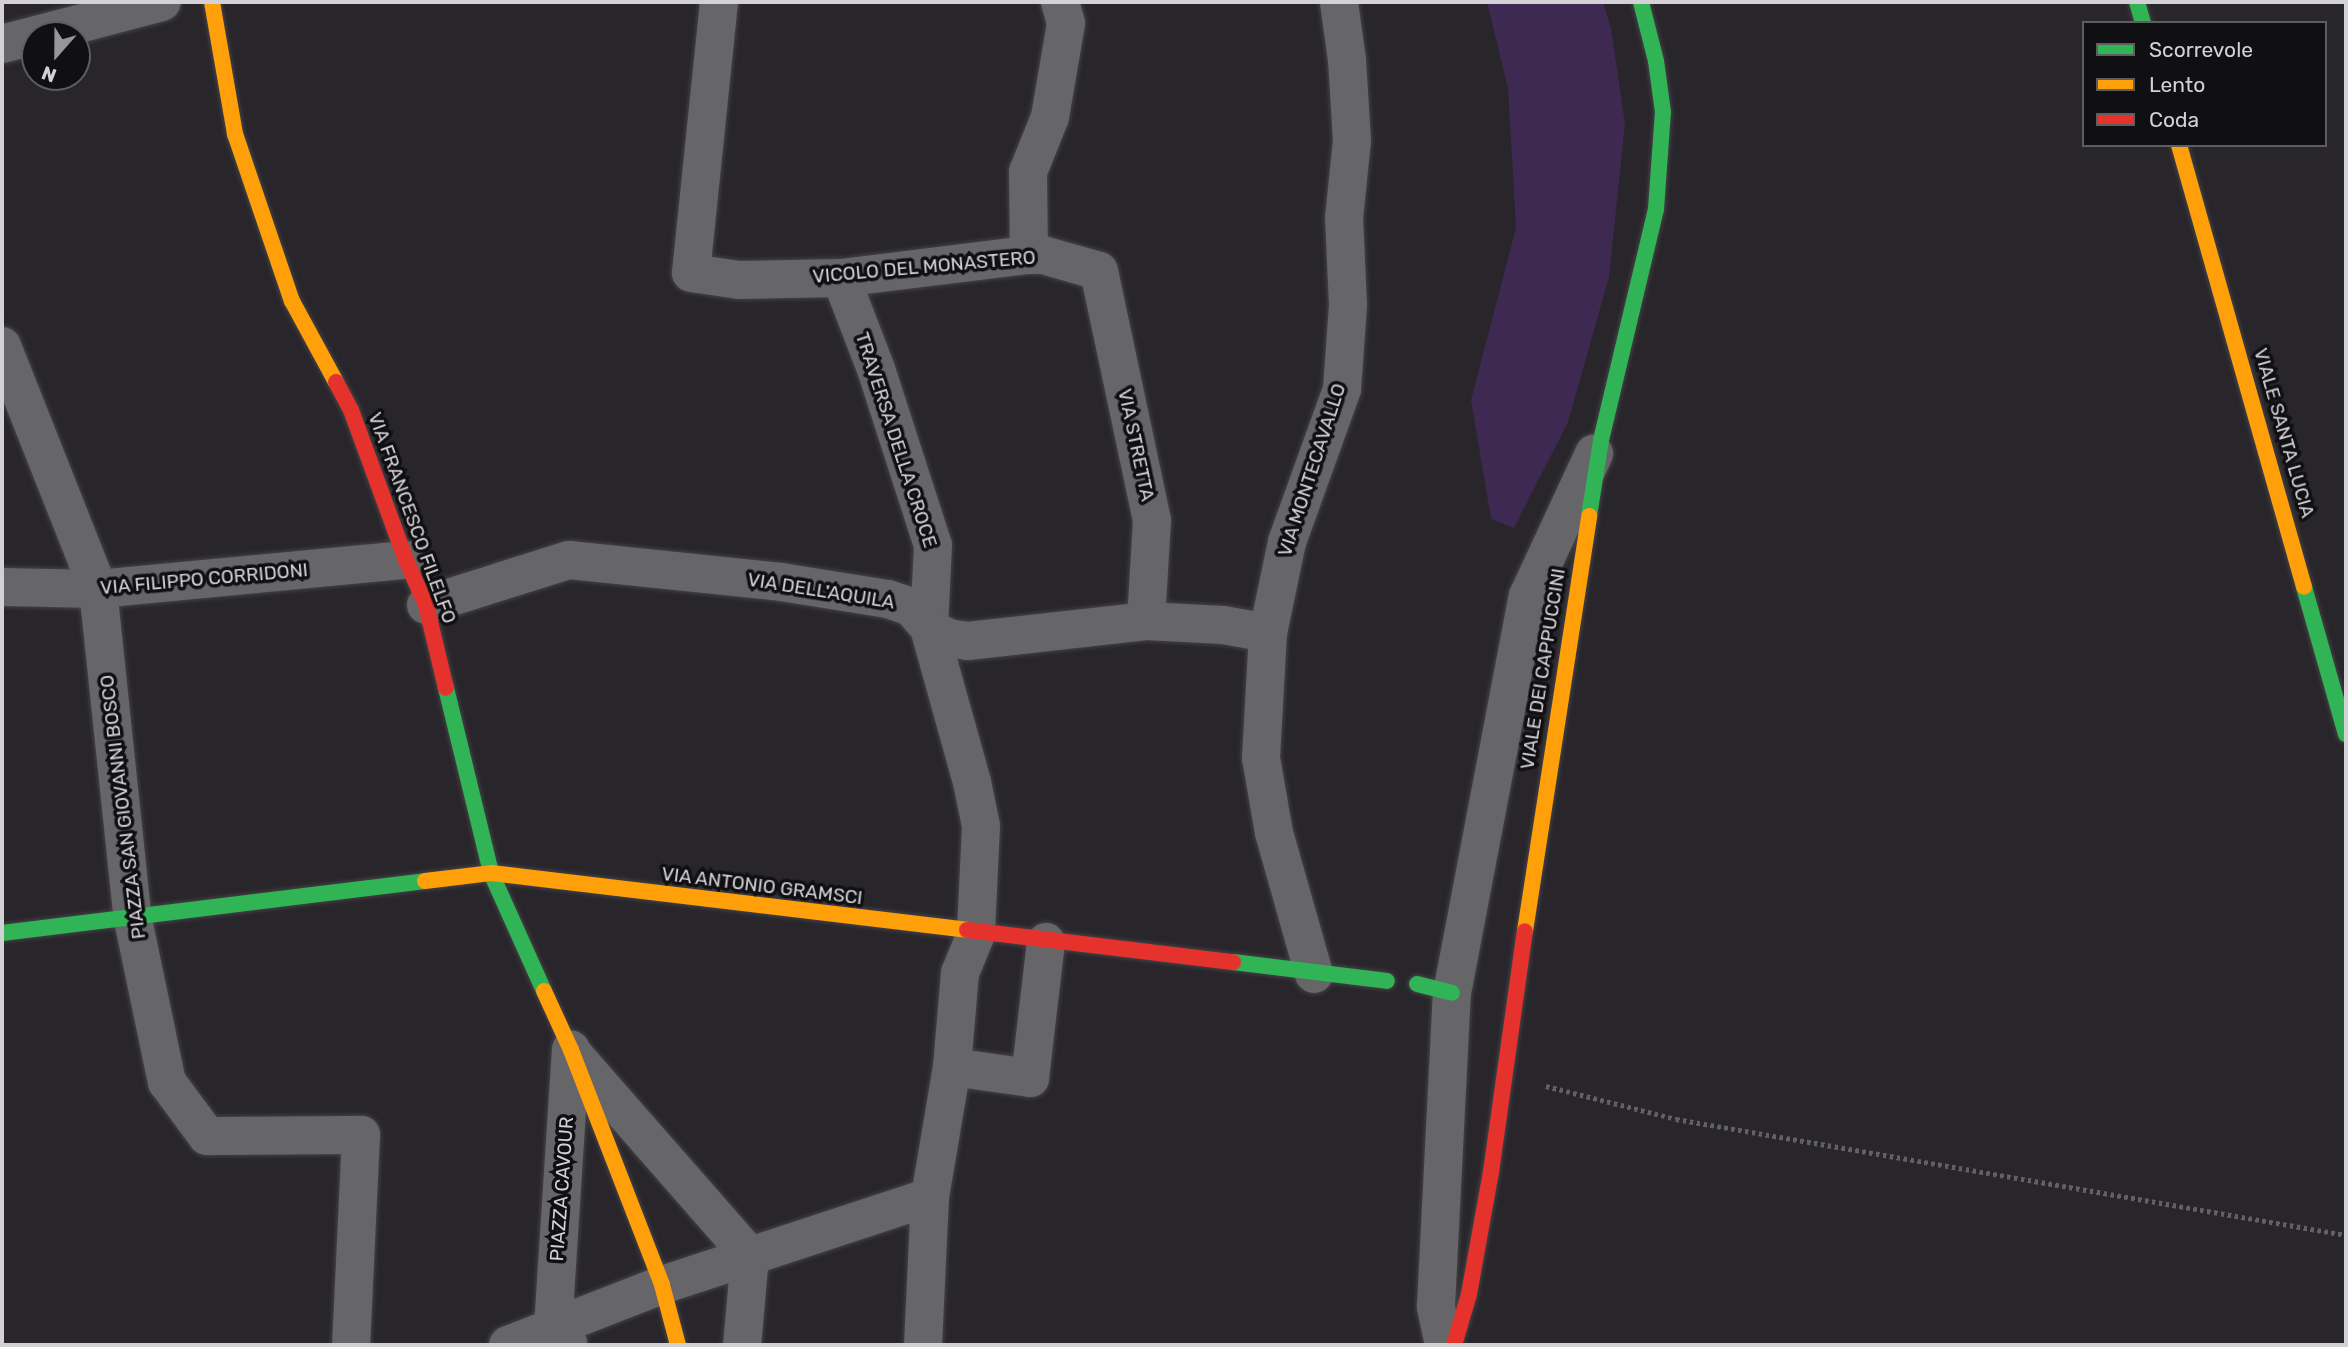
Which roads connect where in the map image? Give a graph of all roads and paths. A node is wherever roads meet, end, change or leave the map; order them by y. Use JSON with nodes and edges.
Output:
{"nodes":[{"id":1,"x":162,"y":2,"type":"edge"},
{"id":2,"x":212,"y":2,"type":"edge"},
{"id":3,"x":719,"y":2,"type":"edge"},
{"id":4,"x":1060,"y":2,"type":"edge"},
{"id":5,"x":1339,"y":2,"type":"edge"},
{"id":6,"x":1641,"y":2,"type":"edge"},
{"id":7,"x":2137,"y":2,"type":"edge"},
{"id":8,"x":2142,"y":21,"type":"edge"},
{"id":9,"x":2,"y":44,"type":"edge"},
{"id":10,"x":2180,"y":147,"type":"edge"},
{"id":11,"x":1029,"y":255,"type":"junction"},
{"id":12,"x":1099,"y":271,"type":"joint"},
{"id":13,"x":841,"y":278,"type":"junction"},
{"id":14,"x":2,"y":346,"type":"edge"},
{"id":15,"x":1601,"y":440,"type":"junction"},
{"id":16,"x":406,"y":560,"type":"junction"},
{"id":17,"x":2,"y":587,"type":"edge"},
{"id":18,"x":99,"y":589,"type":"junction"},
{"id":19,"x":426,"y":605,"type":"junction"},
{"id":20,"x":1146,"y":621,"type":"junction"},
{"id":21,"x":929,"y":628,"type":"junction"},
{"id":22,"x":1268,"y":633,"type":"junction"},
{"id":23,"x":2346,"y":734,"type":"edge"},
{"id":24,"x":491,"y":873,"type":"junction"},
{"id":25,"x":132,"y":915,"type":"junction"},
{"id":26,"x":2,"y":933,"type":"edge"},
{"id":27,"x":976,"y":934,"type":"junction"},
{"id":28,"x":1046,"y":942,"type":"junction"},
{"id":29,"x":1314,"y":974,"type":"junction"},
{"id":30,"x":1387,"y":981,"type":"dead end"},
{"id":31,"x":571,"y":1050,"type":"junction"},
{"id":32,"x":953,"y":1068,"type":"junction"},
{"id":33,"x":1506,"y":1076,"type":"junction"},
{"id":34,"x":930,"y":1197,"type":"junction"},
{"id":35,"x":2346,"y":1235,"type":"edge"},
{"id":36,"x":750,"y":1256,"type":"junction"},
{"id":37,"x":662,"y":1285,"type":"junction"},
{"id":38,"x":562,"y":1336,"type":"edge"},
{"id":39,"x":351,"y":1345,"type":"edge"},
{"id":40,"x":508,"y":1345,"type":"edge"},
{"id":41,"x":678,"y":1345,"type":"edge"},
{"id":42,"x":742,"y":1345,"type":"edge"},
{"id":43,"x":923,"y":1345,"type":"edge"},
{"id":44,"x":1444,"y":1345,"type":"edge"},
{"id":45,"x":1454,"y":1345,"type":"edge"}],
"edges":[{"from":1,"to":9,"type":"street"},
{"from":2,"to":16,"type":"street","name":"VIA FRANCESCO FILELFO"},
{"from":3,"to":13,"type":"street","name":"VICOLO DEL MONASTERO"},
{"from":4,"to":11,"type":"street"},
{"from":5,"to":22,"type":"street","name":"VIA MONTECAVALLO"},
{"from":6,"to":15,"type":"street","name":"VIALE DEI CAPPUCCINI"},
{"from":7,"to":8,"type":"street"},
{"from":10,"to":23,"type":"street","name":"VIALE SANTA LUCIA"},
{"from":11,"to":12,"type":"street","name":"VICOLO DEL MONASTERO"},
{"from":11,"to":13,"type":"street","name":"VICOLO DEL MONASTERO"},
{"from":12,"to":20,"type":"street","name":"VIA STRETTA"},
{"from":13,"to":21,"type":"street","name":"TRAVERSA DELLA CROCE"},
{"from":14,"to":18,"type":"street","name":"PIAZZA SAN GIOVANNI BOSCO"},
{"from":15,"to":33,"type":"street","name":"VIALE DEI CAPPUCCINI"},
{"from":15,"to":44,"type":"street"},
{"from":16,"to":18,"type":"street","name":"VIA FILIPPO CORRIDONI"},
{"from":16,"to":19,"type":"street","name":"VIA FRANCESCO FILELFO"},
{"from":17,"to":18,"type":"street","name":"VIA FILIPPO CORRIDONI"},
{"from":18,"to":25,"type":"street","name":"PIAZZA SAN GIOVANNI BOSCO"},
{"from":19,"to":21,"type":"street","name":"VIA DELL'AQUILA"},
{"from":19,"to":24,"type":"street","name":"VIA FRANCESCO FILELFO"},
{"from":20,"to":21,"type":"street","name":"VIA DELL'AQUILA"},
{"from":20,"to":22,"type":"street","name":"VIA DELL'AQUILA"},
{"from":21,"to":27,"type":"street","name":"TRAVERSA DELLA CROCE"},
{"from":22,"to":29,"type":"street","name":"VIA MONTECAVALLO"},
{"from":24,"to":25,"type":"street","name":"VIA ANTONIO GRAMSCI"},
{"from":24,"to":27,"type":"street","name":"VIA ANTONIO GRAMSCI"},
{"from":24,"to":31,"type":"street","name":"VIA FRANCESCO FILELFO"},
{"from":25,"to":26,"type":"street","name":"VIA ANTONIO GRAMSCI"},
{"from":25,"to":39,"type":"street","name":"PIAZZA SAN GIOVANNI BOSCO"},
{"from":27,"to":28,"type":"street","name":"VIA ANTONIO GRAMSCI"},
{"from":27,"to":32,"type":"street","name":"TRAVERSA DELLA CROCE"},
{"from":28,"to":29,"type":"street","name":"VIA ANTONIO GRAMSCI"},
{"from":28,"to":32,"type":"street"},
{"from":29,"to":30,"type":"street","name":"VIA ANTONIO GRAMSCI"},
{"from":31,"to":36,"type":"street"},
{"from":31,"to":37,"type":"street","name":"PIAZZA CAVOUR"},
{"from":31,"to":38,"type":"street","name":"PIAZZA CAVOUR"},
{"from":32,"to":34,"type":"street","name":"TRAVERSA DELLA CROCE"},
{"from":33,"to":35,"type":"path"},
{"from":33,"to":45,"type":"street","name":"VIALE DEI CAPPUCCINI"},
{"from":34,"to":36,"type":"street"},
{"from":34,"to":43,"type":"street","name":"TRAVERSA DELLA CROCE"},
{"from":36,"to":37,"type":"street"},
{"from":36,"to":42,"type":"street"},
{"from":37,"to":38,"type":"street"},
{"from":37,"to":41,"type":"street","name":"PIAZZA CAVOUR"},
{"from":38,"to":40,"type":"street"}]}
